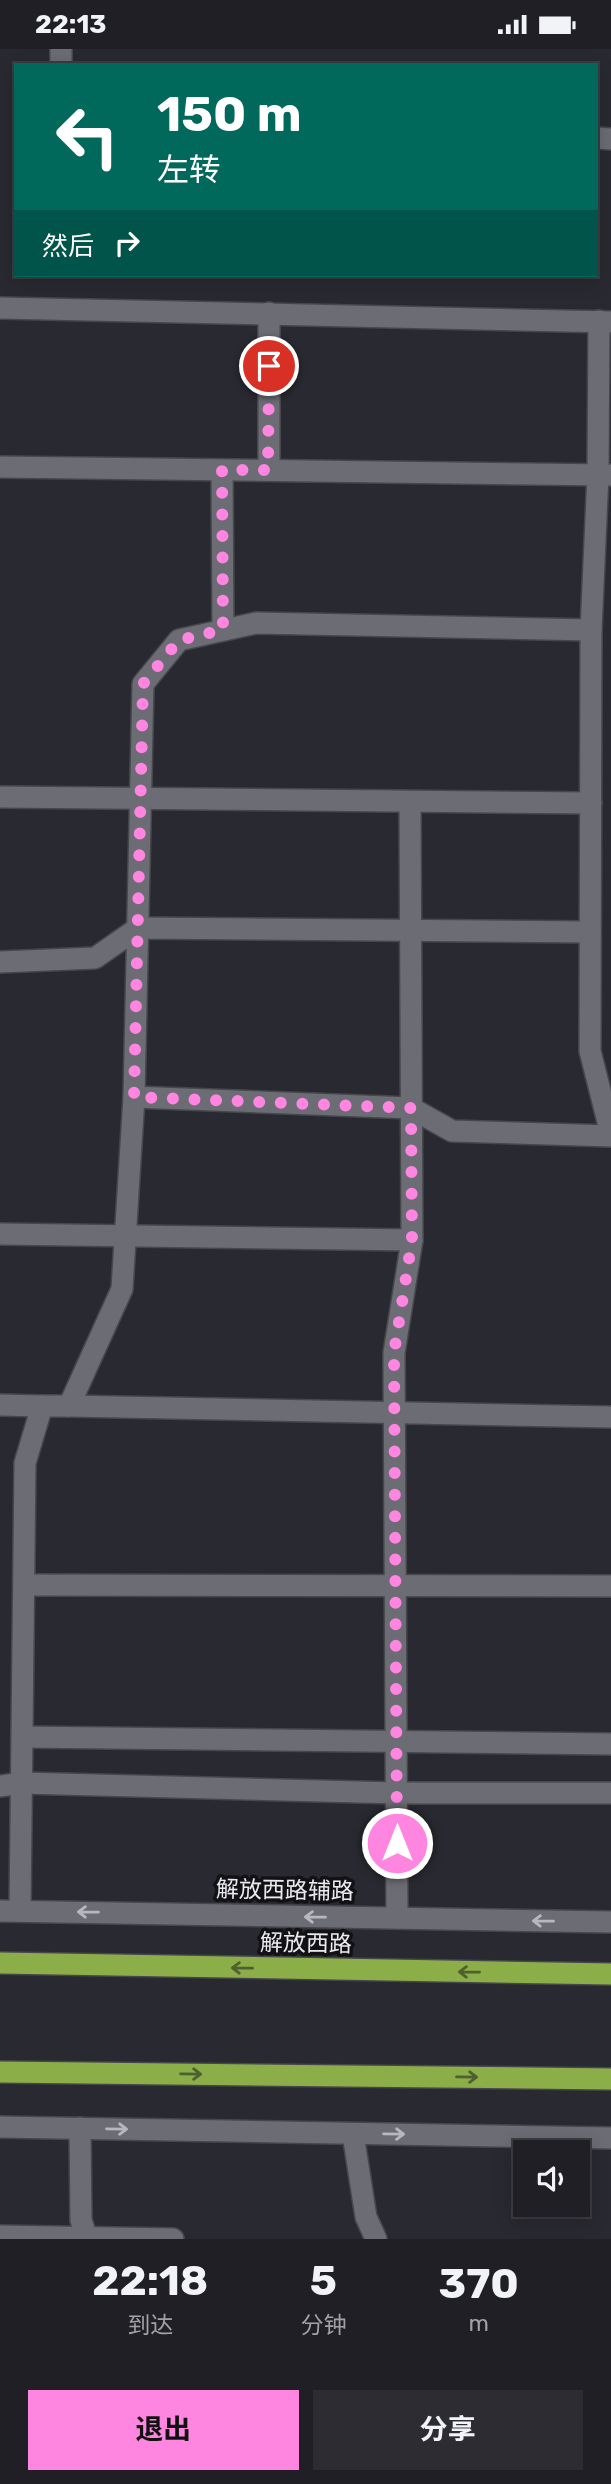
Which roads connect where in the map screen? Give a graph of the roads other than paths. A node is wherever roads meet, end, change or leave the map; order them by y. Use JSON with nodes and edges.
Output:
{"nodes":[{"id":1,"x":0,"y":308,"type":"edge"},
{"id":2,"x":269,"y":313,"type":"junction"},
{"id":3,"x":605,"y":321,"type":"edge"},
{"id":4,"x":0,"y":467,"type":"edge"},
{"id":5,"x":222,"y":470,"type":"junction"},
{"id":6,"x":268,"y":470,"type":"junction"},
{"id":7,"x":604,"y":475,"type":"edge"},
{"id":8,"x":223,"y":630,"type":"junction"},
{"id":9,"x":591,"y":630,"type":"junction"},
{"id":10,"x":0,"y":797,"type":"edge"},
{"id":11,"x":140,"y":799,"type":"junction"},
{"id":12,"x":410,"y":802,"type":"junction"},
{"id":13,"x":591,"y":803,"type":"junction"},
{"id":14,"x":138,"y":928,"type":"junction"},
{"id":15,"x":411,"y":932,"type":"junction"},
{"id":16,"x":590,"y":932,"type":"junction"},
{"id":17,"x":0,"y":963,"type":"edge"},
{"id":18,"x":601,"y":979,"type":"edge"},
{"id":19,"x":134,"y":1097,"type":"junction"},
{"id":20,"x":411,"y":1108,"type":"junction"},
{"id":21,"x":611,"y":1135,"type":"edge"},
{"id":22,"x":0,"y":1234,"type":"edge"},
{"id":23,"x":124,"y":1236,"type":"junction"},
{"id":24,"x":412,"y":1240,"type":"junction"},
{"id":25,"x":0,"y":1405,"type":"edge"},
{"id":26,"x":42,"y":1406,"type":"junction"},
{"id":27,"x":69,"y":1406,"type":"junction"},
{"id":28,"x":394,"y":1413,"type":"junction"},
{"id":29,"x":611,"y":1417,"type":"edge"},
{"id":30,"x":395,"y":1584,"type":"junction"},
{"id":31,"x":25,"y":1585,"type":"junction"},
{"id":32,"x":611,"y":1586,"type":"edge"},
{"id":33,"x":23,"y":1737,"type":"junction"},
{"id":34,"x":396,"y":1742,"type":"junction"},
{"id":35,"x":611,"y":1744,"type":"edge"},
{"id":36,"x":22,"y":1783,"type":"junction"},
{"id":37,"x":0,"y":1786,"type":"edge"},
{"id":38,"x":396,"y":1793,"type":"junction"},
{"id":39,"x":611,"y":1793,"type":"edge"},
{"id":40,"x":10,"y":1911,"type":"edge"},
{"id":41,"x":397,"y":1918,"type":"junction"},
{"id":42,"x":611,"y":1922,"type":"edge"},
{"id":43,"x":0,"y":1963,"type":"edge"},
{"id":44,"x":611,"y":1974,"type":"edge"},
{"id":45,"x":0,"y":2072,"type":"edge"},
{"id":46,"x":611,"y":2079,"type":"edge"},
{"id":47,"x":0,"y":2127,"type":"edge"},
{"id":48,"x":80,"y":2128,"type":"junction"},
{"id":49,"x":353,"y":2133,"type":"junction"},
{"id":50,"x":611,"y":2138,"type":"edge"},
{"id":51,"x":0,"y":2236,"type":"edge"},
{"id":52,"x":87,"y":2238,"type":"edge"},
{"id":53,"x":173,"y":2239,"type":"edge"},
{"id":54,"x":376,"y":2239,"type":"edge"}],
"edges":[{"from":1,"to":2,"type":"street"},
{"from":2,"to":3,"type":"street"},
{"from":2,"to":6,"type":"street"},
{"from":3,"to":7,"type":"street"},
{"from":4,"to":5,"type":"street"},
{"from":5,"to":6,"type":"street"},
{"from":5,"to":8,"type":"street"},
{"from":6,"to":7,"type":"street"},
{"from":7,"to":9,"type":"street"},
{"from":8,"to":9,"type":"street"},
{"from":8,"to":11,"type":"street"},
{"from":9,"to":13,"type":"street"},
{"from":10,"to":11,"type":"street"},
{"from":11,"to":12,"type":"street"},
{"from":11,"to":14,"type":"street"},
{"from":12,"to":13,"type":"street"},
{"from":12,"to":15,"type":"street"},
{"from":13,"to":16,"type":"street"},
{"from":14,"to":15,"type":"street"},
{"from":14,"to":17,"type":"street"},
{"from":14,"to":19,"type":"street"},
{"from":15,"to":16,"type":"street"},
{"from":15,"to":20,"type":"street"},
{"from":16,"to":18,"type":"street"},
{"from":18,"to":21,"type":"street"},
{"from":19,"to":20,"type":"street"},
{"from":19,"to":23,"type":"street"},
{"from":20,"to":21,"type":"street"},
{"from":20,"to":24,"type":"street"},
{"from":22,"to":23,"type":"street"},
{"from":23,"to":24,"type":"street"},
{"from":23,"to":27,"type":"street"},
{"from":24,"to":28,"type":"street"},
{"from":25,"to":26,"type":"street"},
{"from":26,"to":27,"type":"street"},
{"from":26,"to":31,"type":"street"},
{"from":27,"to":28,"type":"street"},
{"from":28,"to":29,"type":"street"},
{"from":28,"to":30,"type":"street"},
{"from":30,"to":31,"type":"street"},
{"from":30,"to":32,"type":"street"},
{"from":30,"to":34,"type":"street"},
{"from":31,"to":33,"type":"street"},
{"from":33,"to":34,"type":"street"},
{"from":33,"to":36,"type":"street"},
{"from":34,"to":35,"type":"street"},
{"from":34,"to":38,"type":"street"},
{"from":36,"to":37,"type":"street"},
{"from":36,"to":38,"type":"street"},
{"from":36,"to":40,"type":"street"},
{"from":38,"to":39,"type":"street"},
{"from":38,"to":41,"type":"street"},
{"from":41,"to":40,"type":"street","name":"解放西路辅路","one_way":true},
{"from":42,"to":41,"type":"street","name":"解放西路辅路","one_way":true},
{"from":44,"to":43,"type":"highway","name":"解放西路","one_way":true},
{"from":45,"to":46,"type":"highway","one_way":true},
{"from":47,"to":48,"type":"street"},
{"from":48,"to":49,"type":"street","one_way":true},
{"from":48,"to":52,"type":"street"},
{"from":49,"to":50,"type":"street","one_way":true},
{"from":49,"to":54,"type":"street"},
{"from":51,"to":52,"type":"street"},
{"from":52,"to":53,"type":"street"}]}
